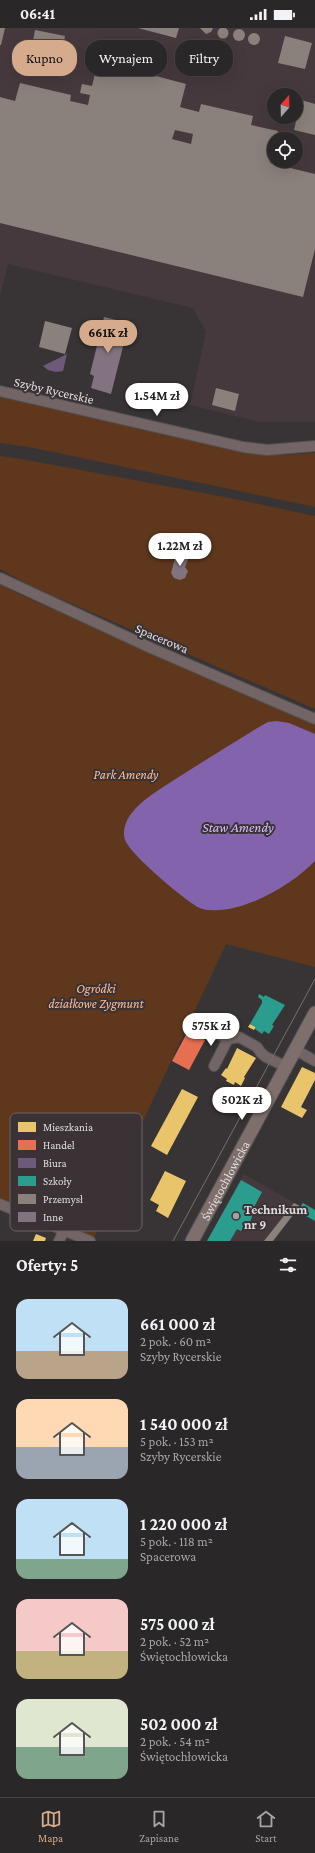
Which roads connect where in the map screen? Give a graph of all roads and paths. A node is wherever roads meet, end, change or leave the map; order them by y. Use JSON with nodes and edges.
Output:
{"nodes":[{"id":1,"x":0,"y":391,"type":"edge"},
{"id":2,"x":315,"y":446,"type":"edge"},
{"id":3,"x":0,"y":578,"type":"edge"},
{"id":4,"x":315,"y":719,"type":"edge"},
{"id":5,"x":315,"y":1014,"type":"edge"},
{"id":6,"x":200,"y":1025,"type":"dead end"},
{"id":7,"x":228,"y":1039,"type":"junction"},
{"id":8,"x":296,"y":1050,"type":"junction"},
{"id":9,"x":315,"y":1062,"type":"edge"},
{"id":10,"x":214,"y":1066,"type":"dead end"},
{"id":11,"x":287,"y":1067,"type":"junction"},
{"id":12,"x":0,"y":1204,"type":"edge"},
{"id":13,"x":10,"y":1208,"type":"edge"},
{"id":14,"x":64,"y":1231,"type":"edge"},
{"id":15,"x":66,"y":1231,"type":"edge"},
{"id":16,"x":59,"y":1241,"type":"edge"},
{"id":17,"x":90,"y":1241,"type":"edge"},
{"id":18,"x":192,"y":1241,"type":"edge"}],
"edges":[{"from":1,"to":2,"type":"street","name":"Szyby Rycerskie"},
{"from":3,"to":4,"type":"street","name":"Spacerowa"},
{"from":5,"to":8,"type":"main road","name":"Świętochłowicka"},
{"from":6,"to":7,"type":"street"},
{"from":7,"to":10,"type":"street"},
{"from":7,"to":11,"type":"street"},
{"from":8,"to":9,"type":"street"},
{"from":8,"to":11,"type":"main road","name":"Świętochłowicka"},
{"from":11,"to":18,"type":"main road","name":"Świętochłowicka"},
{"from":12,"to":13,"type":"street"},
{"from":14,"to":16,"type":"street"},
{"from":15,"to":17,"type":"street"}]}
